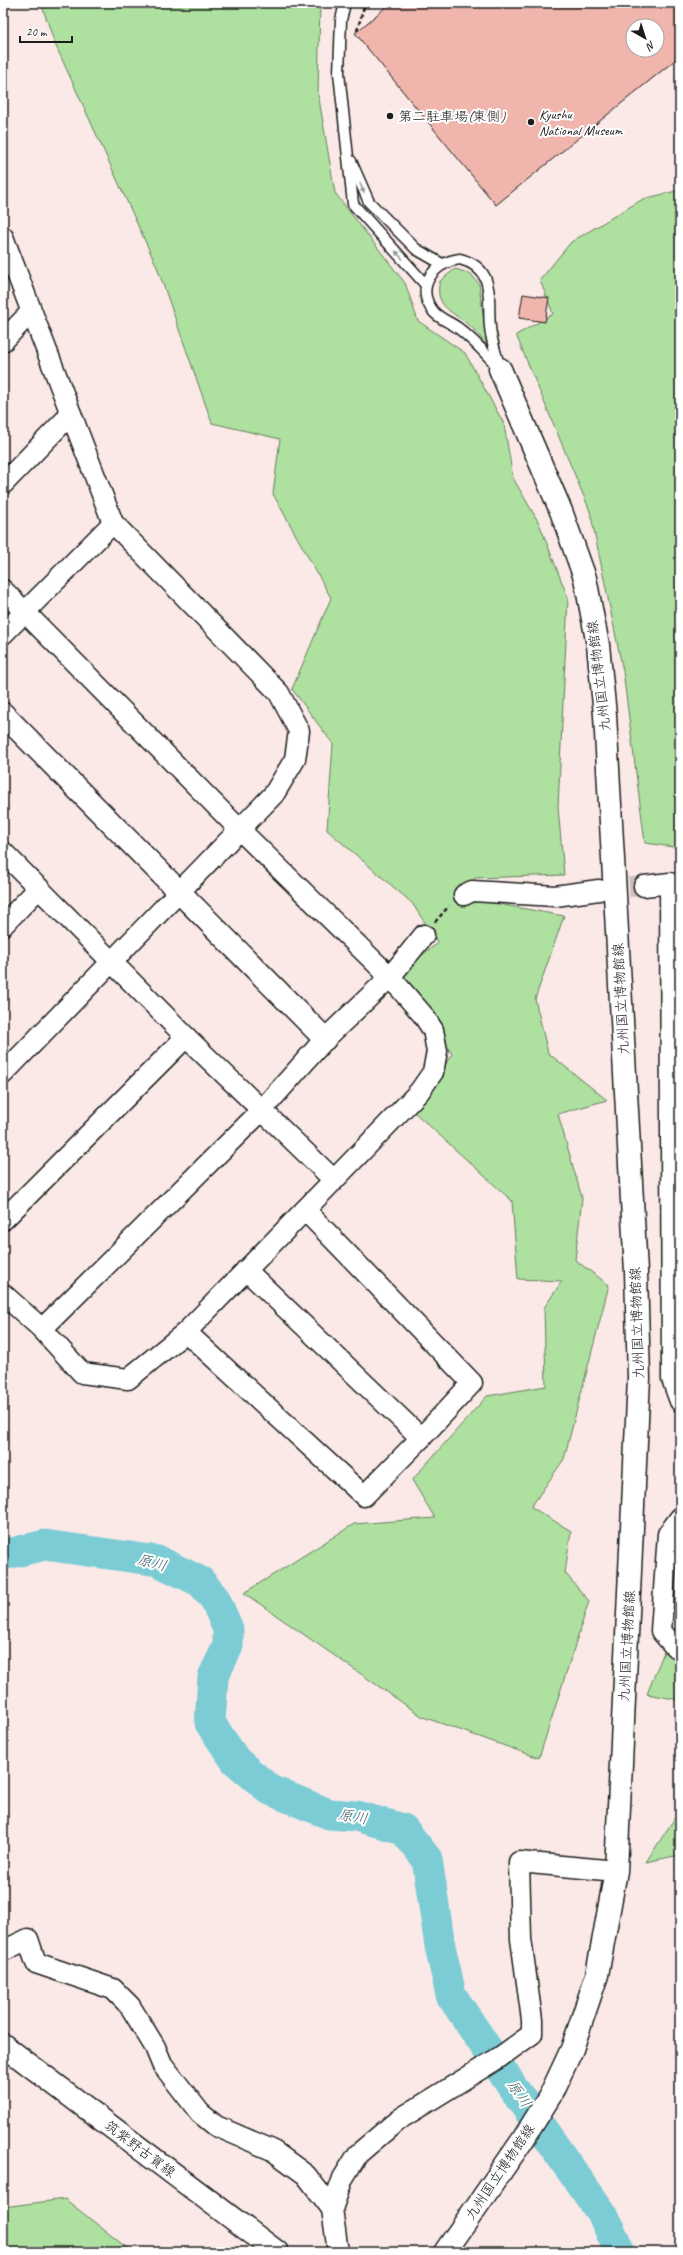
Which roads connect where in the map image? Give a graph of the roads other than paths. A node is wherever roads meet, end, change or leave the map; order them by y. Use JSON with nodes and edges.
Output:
{"nodes":[{"id":1,"x":344,"y":3,"type":"edge"},
{"id":2,"x":348,"y":152,"type":"junction"},
{"id":3,"x":3,"y":237,"type":"edge"},
{"id":4,"x":442,"y":264,"type":"junction"},
{"id":5,"x":425,"y":284,"type":"junction"},
{"id":6,"x":31,"y":312,"type":"junction"},
{"id":7,"x":3,"y":341,"type":"edge"},
{"id":8,"x":500,"y":369,"type":"junction"},
{"id":9,"x":71,"y":414,"type":"junction"},
{"id":10,"x":3,"y":484,"type":"edge"},
{"id":11,"x":114,"y":523,"type":"junction"},
{"id":12,"x":3,"y":590,"type":"edge"},
{"id":13,"x":25,"y":612,"type":"junction"},
{"id":14,"x":3,"y":634,"type":"edge"},
{"id":15,"x":3,"y":714,"type":"edge"},
{"id":16,"x":239,"y":829,"type":"junction"},
{"id":17,"x":3,"y":852,"type":"edge"},
{"id":18,"x":675,"y":883,"type":"edge"},
{"id":19,"x":644,"y":886,"type":"tunnel mouth"},
{"id":20,"x":39,"y":888,"type":"junction"},
{"id":21,"x":599,"y":890,"type":"tunnel mouth"},
{"id":22,"x":178,"y":893,"type":"junction"},
{"id":23,"x":464,"y":895,"type":"road end"},
{"id":24,"x":3,"y":925,"type":"edge"},
{"id":25,"x":424,"y":935,"type":"road end"},
{"id":26,"x":112,"y":962,"type":"junction"},
{"id":27,"x":390,"y":977,"type":"junction"},
{"id":28,"x":186,"y":1037,"type":"junction"},
{"id":29,"x":325,"y":1039,"type":"junction"},
{"id":30,"x":3,"y":1074,"type":"edge"},
{"id":31,"x":261,"y":1111,"type":"junction"},
{"id":32,"x":334,"y":1180,"type":"junction"},
{"id":33,"x":305,"y":1210,"type":"junction"},
{"id":34,"x":3,"y":1220,"type":"edge"},
{"id":35,"x":246,"y":1270,"type":"junction"},
{"id":36,"x":3,"y":1294,"type":"edge"},
{"id":37,"x":42,"y":1329,"type":"junction"},
{"id":38,"x":186,"y":1332,"type":"junction"},
{"id":39,"x":680,"y":1401,"type":"edge"},
{"id":40,"x":421,"y":1438,"type":"junction"},
{"id":41,"x":680,"y":1518,"type":"edge"},
{"id":42,"x":680,"y":1649,"type":"edge"},
{"id":43,"x":616,"y":1871,"type":"junction"},
{"id":44,"x":3,"y":1951,"type":"edge"},
{"id":45,"x":3,"y":2045,"type":"edge"},
{"id":46,"x":332,"y":2209,"type":"junction"},
{"id":47,"x":277,"y":2252,"type":"edge"},
{"id":48,"x":338,"y":2252,"type":"edge"},
{"id":49,"x":445,"y":2252,"type":"edge"}],
"edges":[{"from":1,"to":2,"type":"lane"},
{"from":2,"to":4,"type":"lane","one_way":true},
{"from":5,"to":2,"type":"lane","one_way":true},
{"from":3,"to":6,"type":"street"},
{"from":4,"to":5,"type":"lane"},
{"from":4,"to":8,"type":"lane"},
{"from":5,"to":8,"type":"lane"},
{"from":6,"to":7,"type":"street"},
{"from":6,"to":9,"type":"street"},
{"from":8,"to":43,"type":"main road","name":"九州国立博物館線"},
{"from":9,"to":10,"type":"street"},
{"from":9,"to":11,"type":"street"},
{"from":11,"to":13,"type":"street"},
{"from":11,"to":16,"type":"street"},
{"from":12,"to":13,"type":"street"},
{"from":13,"to":14,"type":"street"},
{"from":13,"to":16,"type":"street"},
{"from":15,"to":22,"type":"main road"},
{"from":16,"to":22,"type":"street"},
{"from":16,"to":27,"type":"street"},
{"from":17,"to":20,"type":"street"},
{"from":18,"to":19,"type":"street"},
{"from":18,"to":39,"type":"street"},
{"from":20,"to":24,"type":"street"},
{"from":20,"to":26,"type":"street"},
{"from":21,"to":23,"type":"street"},
{"from":22,"to":26,"type":"street"},
{"from":22,"to":29,"type":"main road"},
{"from":25,"to":27,"type":"street"},
{"from":26,"to":28,"type":"street"},
{"from":26,"to":30,"type":"street"},
{"from":27,"to":29,"type":"street"},
{"from":27,"to":32,"type":"street"},
{"from":28,"to":31,"type":"street"},
{"from":28,"to":34,"type":"street"},
{"from":29,"to":31,"type":"street"},
{"from":31,"to":32,"type":"street"},
{"from":31,"to":37,"type":"street"},
{"from":32,"to":33,"type":"street"},
{"from":33,"to":35,"type":"street"},
{"from":33,"to":40,"type":"street"},
{"from":35,"to":38,"type":"street"},
{"from":35,"to":40,"type":"street"},
{"from":36,"to":37,"type":"street"},
{"from":37,"to":38,"type":"street"},
{"from":38,"to":40,"type":"street"},
{"from":41,"to":42,"type":"street"},
{"from":43,"to":46,"type":"street"},
{"from":43,"to":49,"type":"main road","name":"九州国立博物館線"},
{"from":44,"to":46,"type":"street"},
{"from":45,"to":47,"type":"main road","name":"筑紫野古賀線"},
{"from":46,"to":48,"type":"street"}]}
